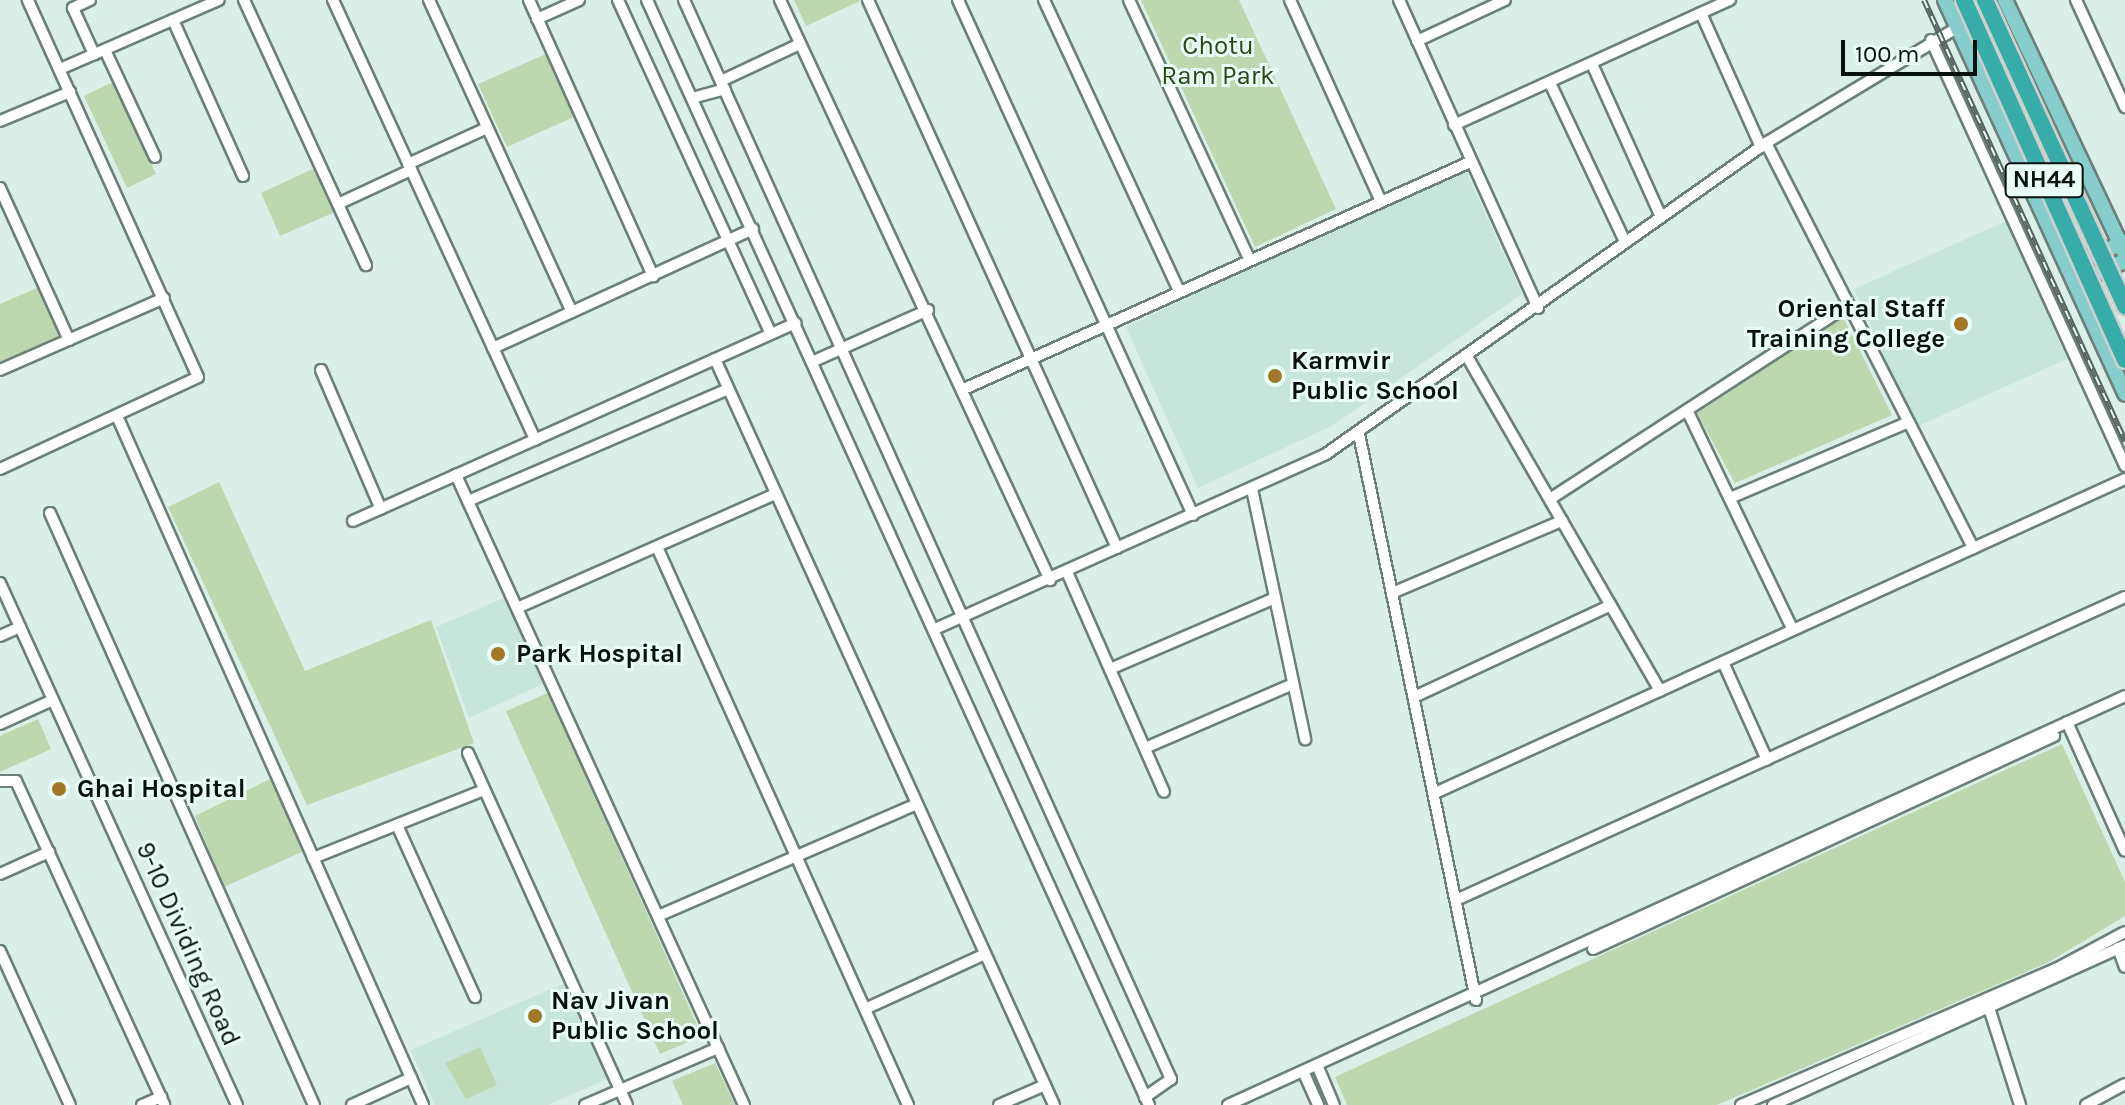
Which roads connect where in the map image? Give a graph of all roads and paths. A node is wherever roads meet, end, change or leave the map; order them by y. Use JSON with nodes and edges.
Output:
{"nodes":[{"id":1,"x":28,"y":0,"type":"edge"},
{"id":2,"x":90,"y":0,"type":"edge"},
{"id":3,"x":219,"y":0,"type":"edge"},
{"id":4,"x":244,"y":0,"type":"edge"},
{"id":5,"x":333,"y":0,"type":"edge"},
{"id":6,"x":429,"y":0,"type":"edge"},
{"id":7,"x":529,"y":0,"type":"edge"},
{"id":8,"x":579,"y":0,"type":"edge"},
{"id":9,"x":618,"y":0,"type":"edge"},
{"id":10,"x":647,"y":0,"type":"edge"},
{"id":11,"x":684,"y":0,"type":"edge"},
{"id":12,"x":780,"y":0,"type":"edge"},
{"id":13,"x":868,"y":0,"type":"edge"},
{"id":14,"x":958,"y":0,"type":"edge"},
{"id":15,"x":1044,"y":0,"type":"edge"},
{"id":16,"x":1129,"y":0,"type":"edge"},
{"id":17,"x":1290,"y":0,"type":"edge"},
{"id":18,"x":1399,"y":0,"type":"edge"},
{"id":19,"x":1504,"y":0,"type":"edge"},
{"id":20,"x":1730,"y":0,"type":"edge"},
{"id":21,"x":1945,"y":0,"type":"edge"},
{"id":22,"x":1964,"y":0,"type":"edge"},
{"id":23,"x":1985,"y":0,"type":"edge"},
{"id":24,"x":2005,"y":0,"type":"edge"},
{"id":25,"x":2076,"y":0,"type":"edge"},
{"id":26,"x":1701,"y":13,"type":"junction"},
{"id":27,"x":537,"y":19,"type":"junction"},
{"id":28,"x":173,"y":20,"type":"junction"},
{"id":29,"x":1958,"y":27,"type":"junction"},
{"id":30,"x":1931,"y":40,"type":"junction"},
{"id":31,"x":1417,"y":41,"type":"junction"},
{"id":32,"x":800,"y":44,"type":"junction"},
{"id":33,"x":99,"y":52,"type":"junction"},
{"id":34,"x":1592,"y":64,"type":"junction"},
{"id":35,"x":60,"y":69,"type":"junction"},
{"id":36,"x":1550,"y":83,"type":"junction"},
{"id":37,"x":723,"y":85,"type":"junction"},
{"id":38,"x":70,"y":92,"type":"junction"},
{"id":39,"x":692,"y":98,"type":"junction"},
{"id":40,"x":2125,"y":107,"type":"edge"},
{"id":41,"x":1,"y":119,"type":"edge"},
{"id":42,"x":1454,"y":125,"type":"junction"},
{"id":43,"x":487,"y":128,"type":"junction"},
{"id":44,"x":1764,"y":145,"type":"junction"},
{"id":45,"x":155,"y":157,"type":"dead end"},
{"id":46,"x":1470,"y":162,"type":"junction"},
{"id":47,"x":410,"y":167,"type":"junction"},
{"id":48,"x":243,"y":176,"type":"dead end"},
{"id":49,"x":0,"y":188,"type":"edge"},
{"id":50,"x":1380,"y":199,"type":"junction"},
{"id":51,"x":2100,"y":200,"type":"junction"},
{"id":52,"x":338,"y":204,"type":"junction"},
{"id":53,"x":1661,"y":217,"type":"junction"},
{"id":54,"x":2110,"y":221,"type":"junction"},
{"id":55,"x":2048,"y":224,"type":"junction"},
{"id":56,"x":2125,"y":227,"type":"edge"},
{"id":57,"x":753,"y":229,"type":"junction"},
{"id":58,"x":729,"y":241,"type":"junction"},
{"id":59,"x":1625,"y":242,"type":"junction"},
{"id":60,"x":2124,"y":247,"type":"edge"},
{"id":61,"x":1249,"y":259,"type":"junction"},
{"id":62,"x":2125,"y":261,"type":"edge"},
{"id":63,"x":366,"y":265,"type":"dead end"},
{"id":64,"x":2067,"y":267,"type":"junction"},
{"id":65,"x":653,"y":276,"type":"junction"},
{"id":66,"x":2075,"y":284,"type":"junction"},
{"id":67,"x":1179,"y":291,"type":"junction"},
{"id":68,"x":164,"y":298,"type":"junction"},
{"id":69,"x":2125,"y":298,"type":"edge"},
{"id":70,"x":1849,"y":305,"type":"junction"},
{"id":71,"x":2125,"y":306,"type":"edge"},
{"id":72,"x":1538,"y":308,"type":"junction"},
{"id":73,"x":928,"y":310,"type":"junction"},
{"id":74,"x":572,"y":312,"type":"junction"},
{"id":75,"x":796,"y":323,"type":"junction"},
{"id":76,"x":1103,"y":327,"type":"junction"},
{"id":77,"x":2097,"y":332,"type":"junction"},
{"id":78,"x":771,"y":334,"type":"junction"},
{"id":79,"x":69,"y":340,"type":"junction"},
{"id":80,"x":493,"y":348,"type":"junction"},
{"id":81,"x":842,"y":348,"type":"junction"},
{"id":82,"x":1032,"y":358,"type":"junction"},
{"id":83,"x":1468,"y":358,"type":"junction"},
{"id":84,"x":715,"y":359,"type":"junction"},
{"id":85,"x":2125,"y":360,"type":"edge"},
{"id":86,"x":814,"y":361,"type":"junction"},
{"id":87,"x":0,"y":370,"type":"edge"},
{"id":88,"x":321,"y":370,"type":"dead end"},
{"id":89,"x":728,"y":389,"type":"junction"},
{"id":90,"x":964,"y":389,"type":"junction"},
{"id":91,"x":2125,"y":394,"type":"edge"},
{"id":92,"x":1687,"y":410,"type":"junction"},
{"id":93,"x":117,"y":416,"type":"junction"},
{"id":94,"x":1909,"y":422,"type":"junction"},
{"id":95,"x":1359,"y":434,"type":"junction"},
{"id":96,"x":535,"y":440,"type":"junction"},
{"id":97,"x":2125,"y":466,"type":"edge"},
{"id":98,"x":0,"y":469,"type":"edge"},
{"id":99,"x":456,"y":475,"type":"junction"},
{"id":100,"x":2125,"y":479,"type":"edge"},
{"id":101,"x":1252,"y":489,"type":"junction"},
{"id":102,"x":776,"y":494,"type":"junction"},
{"id":103,"x":1730,"y":498,"type":"junction"},
{"id":104,"x":1550,"y":499,"type":"junction"},
{"id":105,"x":468,"y":501,"type":"junction"},
{"id":106,"x":381,"y":509,"type":"junction"},
{"id":107,"x":50,"y":513,"type":"dead end"},
{"id":108,"x":1193,"y":515,"type":"junction"},
{"id":109,"x":353,"y":521,"type":"dead end"},
{"id":110,"x":1562,"y":521,"type":"junction"},
{"id":111,"x":657,"y":547,"type":"junction"},
{"id":112,"x":1117,"y":548,"type":"junction"},
{"id":113,"x":1973,"y":548,"type":"junction"},
{"id":114,"x":1067,"y":572,"type":"junction"},
{"id":115,"x":1050,"y":580,"type":"junction"},
{"id":116,"x":0,"y":583,"type":"edge"},
{"id":117,"x":1392,"y":593,"type":"junction"},
{"id":118,"x":2125,"y":597,"type":"edge"},
{"id":119,"x":1275,"y":598,"type":"junction"},
{"id":120,"x":1611,"y":605,"type":"junction"},
{"id":121,"x":517,"y":608,"type":"junction"},
{"id":122,"x":964,"y":616,"type":"junction"},
{"id":123,"x":20,"y":627,"type":"junction"},
{"id":124,"x":935,"y":629,"type":"junction"},
{"id":125,"x":1793,"y":630,"type":"junction"},
{"id":126,"x":0,"y":636,"type":"edge"},
{"id":127,"x":1723,"y":662,"type":"junction"},
{"id":128,"x":1110,"y":669,"type":"junction"},
{"id":129,"x":1293,"y":684,"type":"junction"},
{"id":130,"x":1660,"y":690,"type":"junction"},
{"id":131,"x":2125,"y":696,"type":"edge"},
{"id":132,"x":1414,"y":697,"type":"junction"},
{"id":133,"x":53,"y":700,"type":"junction"},
{"id":134,"x":2125,"y":704,"type":"edge"},
{"id":135,"x":0,"y":724,"type":"edge"},
{"id":136,"x":2068,"y":726,"type":"junction"},
{"id":137,"x":1305,"y":739,"type":"dead end"},
{"id":138,"x":1145,"y":748,"type":"junction"},
{"id":139,"x":468,"y":753,"type":"dead end"},
{"id":140,"x":1767,"y":760,"type":"junction"},
{"id":141,"x":0,"y":781,"type":"edge"},
{"id":142,"x":484,"y":790,"type":"junction"},
{"id":143,"x":1164,"y":792,"type":"dead end"},
{"id":144,"x":1435,"y":793,"type":"junction"},
{"id":145,"x":917,"y":804,"type":"junction"},
{"id":146,"x":397,"y":825,"type":"junction"},
{"id":147,"x":2125,"y":851,"type":"edge"},
{"id":148,"x":49,"y":852,"type":"junction"},
{"id":149,"x":796,"y":856,"type":"junction"},
{"id":150,"x":313,"y":858,"type":"junction"},
{"id":151,"x":0,"y":874,"type":"edge"},
{"id":152,"x":1456,"y":900,"type":"junction"},
{"id":153,"x":658,"y":916,"type":"junction"},
{"id":154,"x":2125,"y":932,"type":"edge"},
{"id":155,"x":2122,"y":947,"type":"edge"},
{"id":156,"x":0,"y":951,"type":"edge"},
{"id":157,"x":985,"y":954,"type":"junction"},
{"id":158,"x":2125,"y":967,"type":"edge"},
{"id":159,"x":475,"y":997,"type":"dead end"},
{"id":160,"x":1476,"y":998,"type":"junction"},
{"id":161,"x":865,"y":1009,"type":"junction"},
{"id":162,"x":1990,"y":1011,"type":"junction"},
{"id":163,"x":718,"y":1048,"type":"junction"},
{"id":164,"x":1318,"y":1068,"type":"junction"},
{"id":165,"x":1305,"y":1075,"type":"junction"},
{"id":166,"x":411,"y":1078,"type":"junction"},
{"id":167,"x":2125,"y":1084,"type":"edge"},
{"id":168,"x":1045,"y":1085,"type":"junction"},
{"id":169,"x":620,"y":1089,"type":"junction"},
{"id":170,"x":162,"y":1101,"type":"edge"},
{"id":171,"x":1147,"y":1101,"type":"edge"},
{"id":172,"x":70,"y":1105,"type":"edge"},
{"id":173,"x":142,"y":1105,"type":"edge"},
{"id":174,"x":237,"y":1105,"type":"edge"},
{"id":175,"x":314,"y":1105,"type":"edge"},
{"id":176,"x":352,"y":1105,"type":"edge"},
{"id":177,"x":423,"y":1105,"type":"edge"},
{"id":178,"x":585,"y":1105,"type":"edge"},
{"id":179,"x":627,"y":1105,"type":"edge"},
{"id":180,"x":744,"y":1105,"type":"edge"},
{"id":181,"x":908,"y":1105,"type":"edge"},
{"id":182,"x":999,"y":1105,"type":"edge"},
{"id":183,"x":1054,"y":1105,"type":"edge"},
{"id":184,"x":1228,"y":1105,"type":"edge"},
{"id":185,"x":1244,"y":1105,"type":"edge"},
{"id":186,"x":1318,"y":1105,"type":"edge"},
{"id":187,"x":1334,"y":1105,"type":"edge"},
{"id":188,"x":1741,"y":1105,"type":"edge"},
{"id":189,"x":1773,"y":1105,"type":"edge"},
{"id":190,"x":2020,"y":1105,"type":"edge"},
{"id":191,"x":2086,"y":1105,"type":"edge"}],
"edges":[{"from":1,"to":35,"type":"street"},
{"from":2,"to":33,"type":"street"},
{"from":3,"to":28,"type":"street"},
{"from":4,"to":52,"type":"street"},
{"from":5,"to":47,"type":"street"},
{"from":6,"to":43,"type":"street"},
{"from":7,"to":27,"type":"street"},
{"from":8,"to":27,"type":"street"},
{"from":9,"to":58,"type":"street"},
{"from":10,"to":39,"type":"street"},
{"from":11,"to":37,"type":"street"},
{"from":12,"to":32,"type":"street"},
{"from":13,"to":82,"type":"street"},
{"from":14,"to":76,"type":"street"},
{"from":15,"to":67,"type":"street"},
{"from":16,"to":61,"type":"street"},
{"from":17,"to":50,"type":"street"},
{"from":18,"to":31,"type":"street"},
{"from":19,"to":31,"type":"street"},
{"from":20,"to":26,"type":"street"},
{"from":21,"to":29,"type":"main road"},
{"from":22,"to":85,"type":"highway","number":"NH44","bridge":true},
{"from":23,"to":71,"type":"highway","number":"NH44","bridge":true},
{"from":24,"to":51,"type":"main road"},
{"from":25,"to":40,"type":"street"},
{"from":26,"to":34,"type":"street"},
{"from":26,"to":44,"type":"street"},
{"from":27,"to":65,"type":"street"},
{"from":28,"to":33,"type":"street"},
{"from":28,"to":48,"type":"street"},
{"from":29,"to":30,"type":"street"},
{"from":29,"to":55,"type":"main road"},
{"from":30,"to":44,"type":"street"},
{"from":30,"to":97,"type":"street"},
{"from":31,"to":42,"type":"street"},
{"from":32,"to":37,"type":"street"},
{"from":32,"to":73,"type":"street"},
{"from":33,"to":35,"type":"street"},
{"from":33,"to":45,"type":"street"},
{"from":34,"to":36,"type":"street"},
{"from":34,"to":53,"type":"street"},
{"from":35,"to":38,"type":"street"},
{"from":36,"to":42,"type":"street"},
{"from":36,"to":59,"type":"street"},
{"from":37,"to":39,"type":"street"},
{"from":37,"to":81,"type":"street"},
{"from":38,"to":41,"type":"street"},
{"from":38,"to":68,"type":"street"},
{"from":39,"to":57,"type":"street"},
{"from":42,"to":46,"type":"street"},
{"from":43,"to":47,"type":"street"},
{"from":43,"to":74,"type":"street"},
{"from":44,"to":53,"type":"street"},
{"from":44,"to":70,"type":"street"},
{"from":46,"to":50,"type":"street"},
{"from":46,"to":72,"type":"street"},
{"from":47,"to":52,"type":"street"},
{"from":47,"to":80,"type":"street"},
{"from":49,"to":79,"type":"street"},
{"from":50,"to":61,"type":"street"},
{"from":51,"to":54,"type":"main road"},
{"from":51,"to":55,"type":"main road"},
{"from":52,"to":63,"type":"street"},
{"from":53,"to":59,"type":"street"},
{"from":54,"to":56,"type":"main road"},
{"from":54,"to":60,"type":"main road"},
{"from":55,"to":64,"type":"main road"},
{"from":57,"to":58,"type":"street"},
{"from":57,"to":75,"type":"street"},
{"from":58,"to":65,"type":"street"},
{"from":58,"to":78,"type":"street"},
{"from":59,"to":72,"type":"street"},
{"from":60,"to":64,"type":"main road"},
{"from":61,"to":67,"type":"street"},
{"from":62,"to":66,"type":"main road"},
{"from":64,"to":66,"type":"main road"},
{"from":65,"to":74,"type":"street"},
{"from":66,"to":77,"type":"main road"},
{"from":67,"to":76,"type":"street"},
{"from":68,"to":79,"type":"street"},
{"from":68,"to":93,"type":"street"},
{"from":69,"to":77,"type":"main road"},
{"from":70,"to":92,"type":"street"},
{"from":70,"to":94,"type":"street"},
{"from":72,"to":83,"type":"street"},
{"from":73,"to":81,"type":"street"},
{"from":73,"to":90,"type":"street"},
{"from":74,"to":80,"type":"street"},
{"from":75,"to":78,"type":"street"},
{"from":75,"to":86,"type":"street"},
{"from":76,"to":82,"type":"street"},
{"from":76,"to":108,"type":"street"},
{"from":77,"to":91,"type":"main road"},
{"from":78,"to":84,"type":"street"},
{"from":79,"to":87,"type":"street"},
{"from":80,"to":96,"type":"street"},
{"from":81,"to":86,"type":"street"},
{"from":81,"to":122,"type":"street"},
{"from":82,"to":90,"type":"street"},
{"from":82,"to":112,"type":"street"},
{"from":83,"to":95,"type":"street"},
{"from":83,"to":104,"type":"street"},
{"from":84,"to":89,"type":"street"},
{"from":84,"to":96,"type":"street"},
{"from":86,"to":124,"type":"street"},
{"from":88,"to":106,"type":"street"},
{"from":89,"to":102,"type":"street"},
{"from":89,"to":105,"type":"street"},
{"from":90,"to":115,"type":"street"},
{"from":92,"to":103,"type":"street"},
{"from":92,"to":104,"type":"street"},
{"from":93,"to":98,"type":"street"},
{"from":93,"to":150,"type":"street"},
{"from":94,"to":103,"type":"street"},
{"from":94,"to":113,"type":"street"},
{"from":95,"to":101,"type":"street"},
{"from":95,"to":117,"type":"street"},
{"from":96,"to":99,"type":"street"},
{"from":99,"to":105,"type":"street"},
{"from":99,"to":106,"type":"street"},
{"from":100,"to":113,"type":"street"},
{"from":101,"to":108,"type":"street"},
{"from":101,"to":119,"type":"street"},
{"from":102,"to":111,"type":"street"},
{"from":102,"to":145,"type":"street"},
{"from":103,"to":125,"type":"street"},
{"from":104,"to":110,"type":"street"},
{"from":105,"to":121,"type":"street"},
{"from":106,"to":109,"type":"street"},
{"from":107,"to":175,"type":"street"},
{"from":108,"to":112,"type":"street"},
{"from":110,"to":117,"type":"street"},
{"from":110,"to":120,"type":"street"},
{"from":111,"to":121,"type":"street"},
{"from":111,"to":149,"type":"street"},
{"from":112,"to":114,"type":"street"},
{"from":113,"to":125,"type":"street"},
{"from":114,"to":115,"type":"street"},
{"from":114,"to":128,"type":"street"},
{"from":115,"to":122,"type":"street"},
{"from":116,"to":123,"type":"street","name":"9-10 Dividing Road"},
{"from":117,"to":132,"type":"street"},
{"from":118,"to":140,"type":"street"},
{"from":119,"to":128,"type":"street"},
{"from":119,"to":129,"type":"street"},
{"from":120,"to":130,"type":"street"},
{"from":120,"to":132,"type":"street"},
{"from":121,"to":153,"type":"street"},
{"from":122,"to":124,"type":"street"},
{"from":122,"to":171,"type":"street"},
{"from":123,"to":126,"type":"street"},
{"from":123,"to":133,"type":"street","name":"9-10 Dividing Road"},
{"from":124,"to":171,"type":"street"},
{"from":125,"to":127,"type":"street"},
{"from":127,"to":130,"type":"street"},
{"from":127,"to":140,"type":"street"},
{"from":128,"to":138,"type":"street"},
{"from":129,"to":137,"type":"street"},
{"from":129,"to":138,"type":"street"},
{"from":130,"to":144,"type":"street"},
{"from":131,"to":136,"type":"street"},
{"from":132,"to":144,"type":"street"},
{"from":133,"to":135,"type":"street"},
{"from":133,"to":174,"type":"street","name":"9-10 Dividing Road"},
{"from":134,"to":136,"type":"street"},
{"from":136,"to":147,"type":"street"},
{"from":136,"to":160,"type":"street"},
{"from":138,"to":143,"type":"street"},
{"from":139,"to":142,"type":"street"},
{"from":140,"to":152,"type":"street"},
{"from":141,"to":148,"type":"street"},
{"from":142,"to":146,"type":"street"},
{"from":142,"to":169,"type":"street"},
{"from":144,"to":152,"type":"street"},
{"from":145,"to":149,"type":"street"},
{"from":145,"to":157,"type":"street"},
{"from":146,"to":150,"type":"street"},
{"from":146,"to":159,"type":"street"},
{"from":148,"to":151,"type":"street"},
{"from":148,"to":170,"type":"street"},
{"from":149,"to":153,"type":"street"},
{"from":149,"to":161,"type":"street"},
{"from":150,"to":166,"type":"street"},
{"from":152,"to":160,"type":"street"},
{"from":153,"to":163,"type":"street"},
{"from":154,"to":188,"type":"street"},
{"from":155,"to":158,"type":"street"},
{"from":155,"to":162,"type":"street"},
{"from":156,"to":172,"type":"street"},
{"from":157,"to":161,"type":"street"},
{"from":157,"to":168,"type":"street"},
{"from":160,"to":164,"type":"street"},
{"from":161,"to":181,"type":"street"},
{"from":162,"to":189,"type":"street"},
{"from":162,"to":190,"type":"street"},
{"from":163,"to":169,"type":"street"},
{"from":163,"to":180,"type":"street"},
{"from":164,"to":165,"type":"street"},
{"from":164,"to":187,"type":"street"},
{"from":165,"to":184,"type":"street"},
{"from":165,"to":185,"type":"street"},
{"from":165,"to":186,"type":"street"},
{"from":166,"to":176,"type":"street"},
{"from":166,"to":177,"type":"street"},
{"from":167,"to":191,"type":"street"},
{"from":168,"to":182,"type":"street"},
{"from":168,"to":183,"type":"street"},
{"from":169,"to":178,"type":"street"},
{"from":169,"to":179,"type":"street"},
{"from":170,"to":173,"type":"street"}]}
